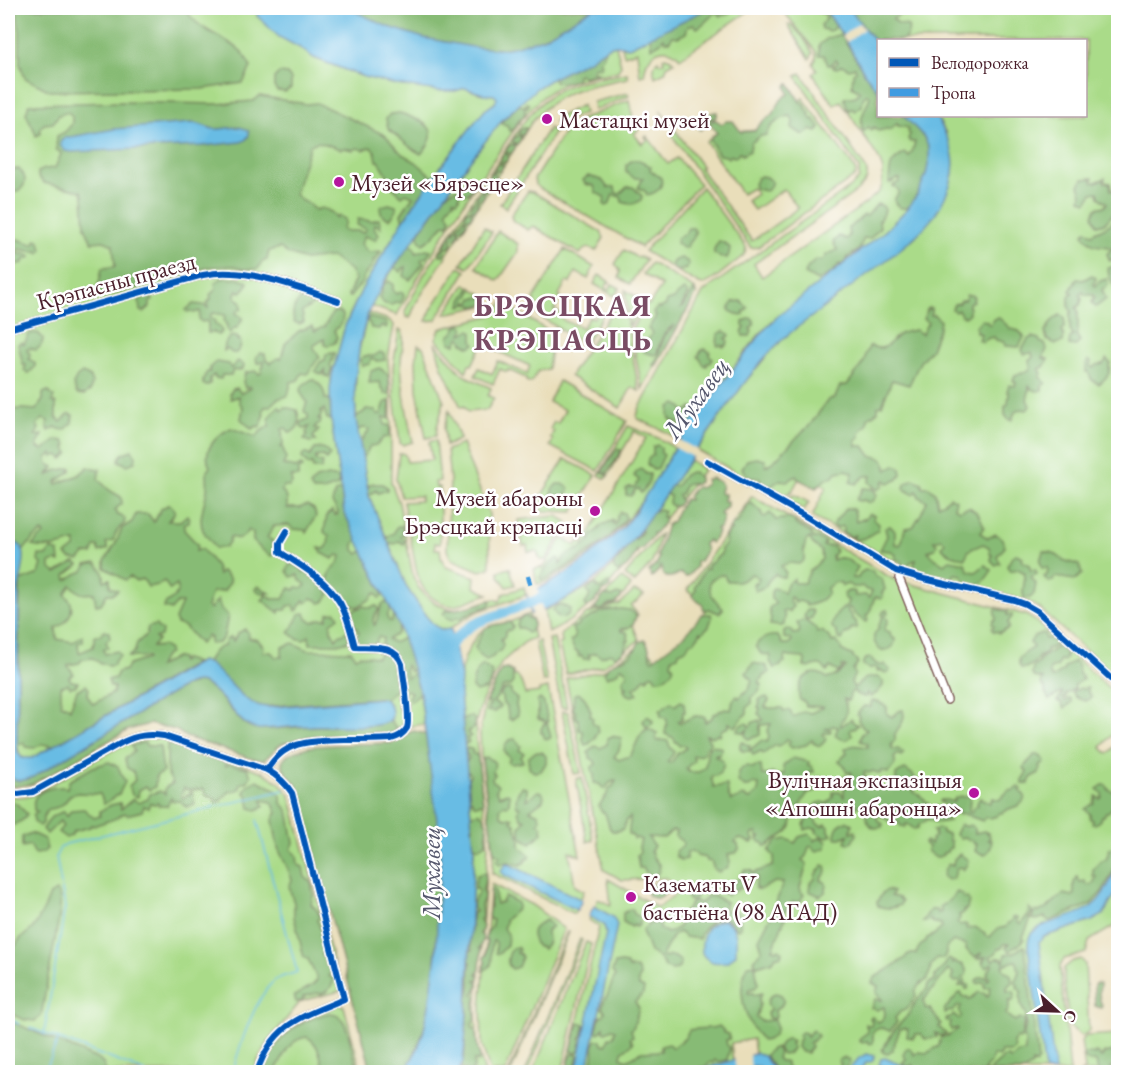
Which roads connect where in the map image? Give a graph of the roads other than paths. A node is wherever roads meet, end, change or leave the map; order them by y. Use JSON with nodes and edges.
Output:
{"nodes":[{"id":1,"x":338,"y":301,"type":"dead end"},
{"id":2,"x":8,"y":329,"type":"edge"},
{"id":3,"x":708,"y":461,"type":"dead end"},
{"id":4,"x":287,"y":531,"type":"dead end"},
{"id":5,"x":899,"y":578,"type":"dead end"},
{"id":6,"x":1119,"y":685,"type":"edge"},
{"id":7,"x":947,"y":700,"type":"dead end"},
{"id":8,"x":267,"y":770,"type":"junction"},
{"id":9,"x":8,"y":791,"type":"edge"},
{"id":10,"x":257,"y":1072,"type":"edge"}],
"edges":[{"from":1,"to":2,"type":"street","name":"Крэпасны праезд"},
{"from":3,"to":6,"type":"street"},
{"from":4,"to":8,"type":"street"},
{"from":5,"to":7,"type":"street"},
{"from":8,"to":9,"type":"street"},
{"from":8,"to":10,"type":"street"}]}
